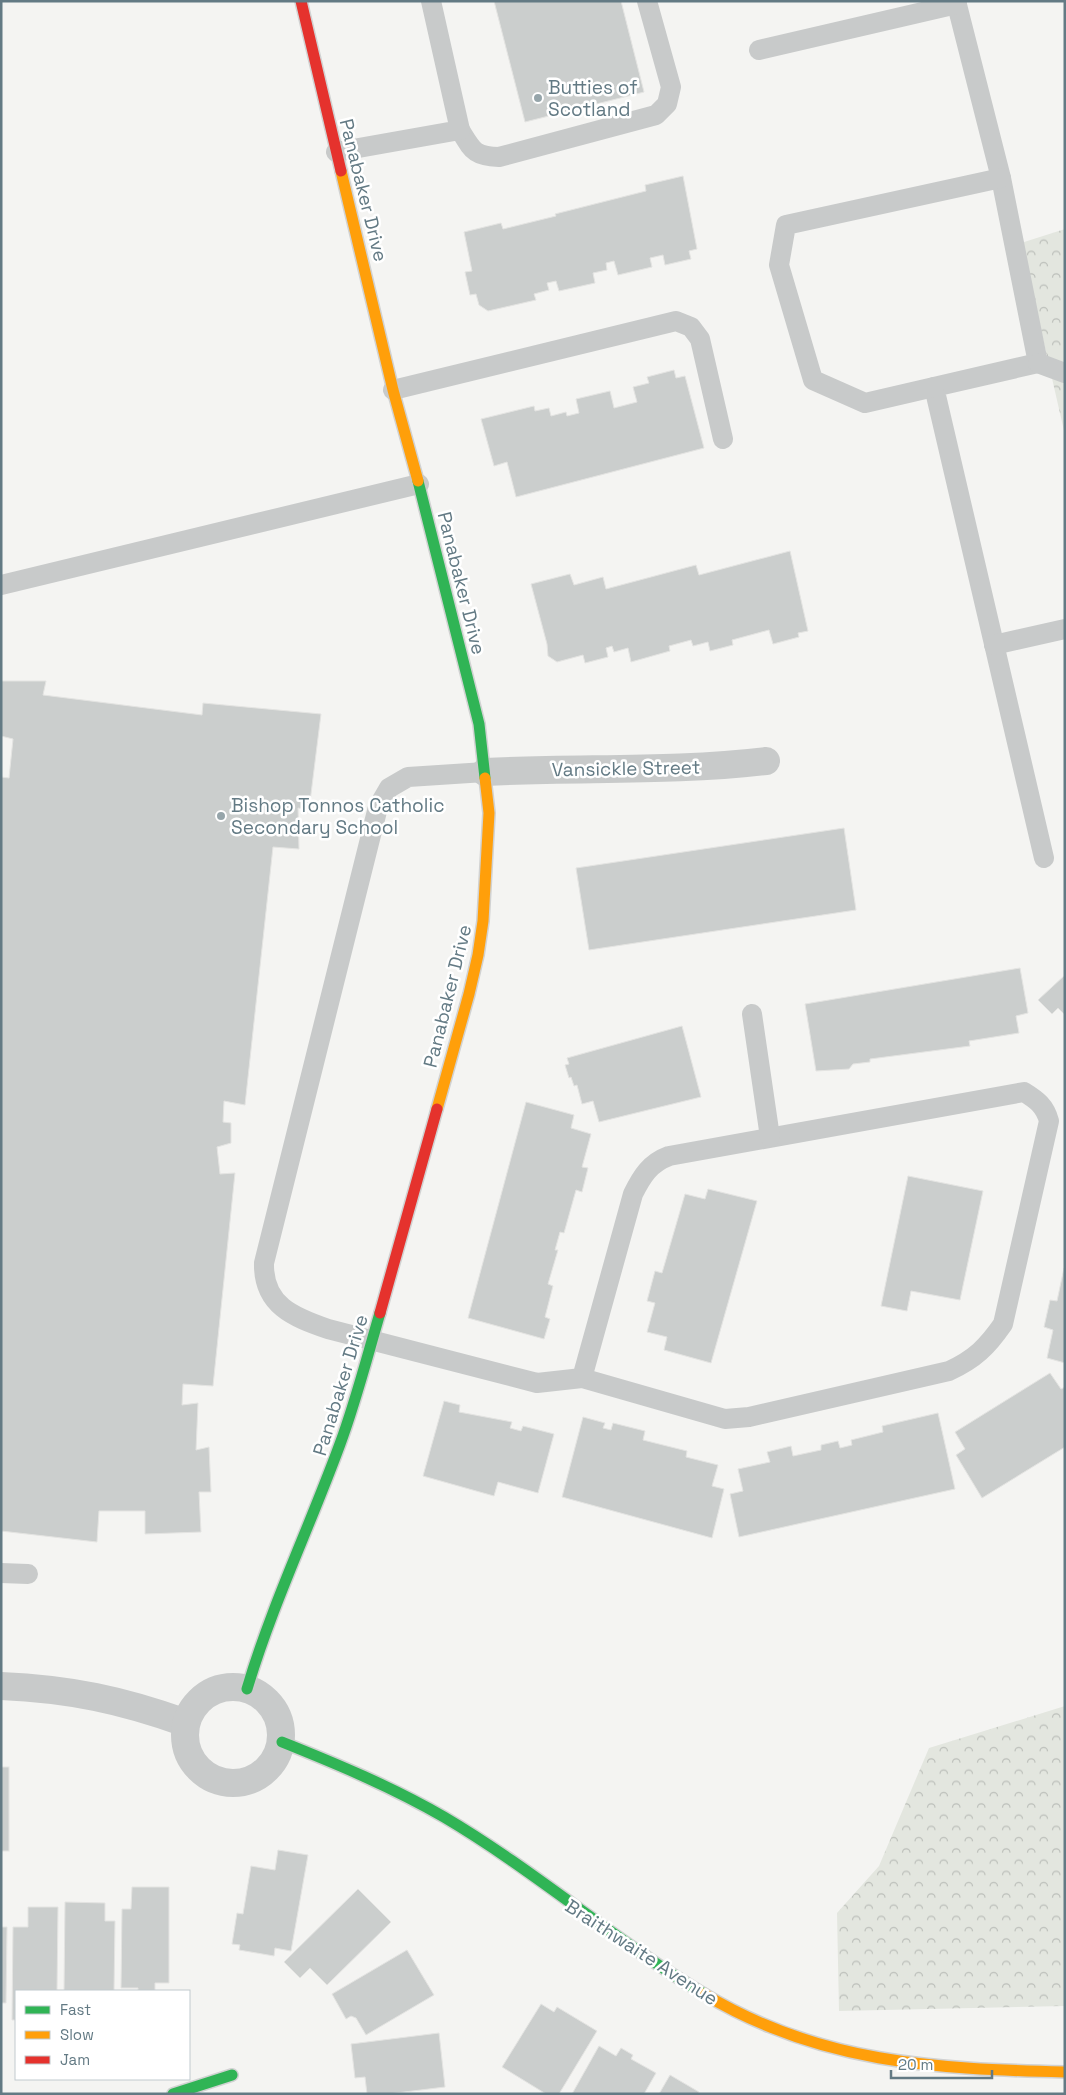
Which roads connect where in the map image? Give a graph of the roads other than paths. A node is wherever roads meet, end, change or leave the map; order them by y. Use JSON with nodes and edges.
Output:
{"nodes":[{"id":1,"x":301,"y":1,"type":"edge"},
{"id":2,"x":432,"y":1,"type":"edge"},
{"id":3,"x":647,"y":1,"type":"edge"},
{"id":4,"x":956,"y":3,"type":"edge"},
{"id":5,"x":758,"y":50,"type":"dead end"},
{"id":6,"x":460,"y":130,"type":"junction"},
{"id":7,"x":336,"y":152,"type":"junction"},
{"id":8,"x":1001,"y":178,"type":"junction"},
{"id":9,"x":1038,"y":363,"type":"junction"},
{"id":10,"x":1065,"y":373,"type":"edge"},
{"id":11,"x":934,"y":387,"type":"junction"},
{"id":12,"x":394,"y":390,"type":"junction"},
{"id":13,"x":723,"y":439,"type":"dead end"},
{"id":14,"x":419,"y":484,"type":"junction"},
{"id":15,"x":1,"y":585,"type":"edge"},
{"id":16,"x":1065,"y":629,"type":"edge"},
{"id":17,"x":994,"y":645,"type":"junction"},
{"id":18,"x":766,"y":761,"type":"dead end"},
{"id":19,"x":485,"y":772,"type":"junction"},
{"id":20,"x":1044,"y":858,"type":"dead end"},
{"id":21,"x":752,"y":1014,"type":"dead end"},
{"id":22,"x":770,"y":1137,"type":"junction"},
{"id":23,"x":373,"y":1340,"type":"junction"},
{"id":24,"x":582,"y":1378,"type":"junction"},
{"id":25,"x":1,"y":1573,"type":"edge"},
{"id":26,"x":28,"y":1574,"type":"dead end"},
{"id":27,"x":1,"y":1686,"type":"edge"},
{"id":28,"x":247,"y":1689,"type":"junction"},
{"id":29,"x":186,"y":1724,"type":"junction"},
{"id":30,"x":282,"y":1742,"type":"junction"},
{"id":31,"x":1065,"y":2072,"type":"edge"},
{"id":32,"x":232,"y":2075,"type":"dead end"},
{"id":33,"x":173,"y":2094,"type":"edge"}],
"edges":[{"from":1,"to":7,"type":"street","name":"Panabaker Drive"},
{"from":2,"to":6,"type":"lane"},
{"from":3,"to":6,"type":"lane"},
{"from":4,"to":5,"type":"lane"},
{"from":4,"to":8,"type":"lane"},
{"from":6,"to":7,"type":"lane"},
{"from":7,"to":12,"type":"street","name":"Panabaker Drive"},
{"from":8,"to":9,"type":"lane"},
{"from":8,"to":11,"type":"lane"},
{"from":9,"to":10,"type":"lane"},
{"from":9,"to":11,"type":"lane"},
{"from":11,"to":17,"type":"lane"},
{"from":12,"to":13,"type":"lane"},
{"from":12,"to":14,"type":"street","name":"Panabaker Drive"},
{"from":14,"to":15,"type":"lane"},
{"from":14,"to":19,"type":"street","name":"Panabaker Drive"},
{"from":16,"to":17,"type":"lane"},
{"from":17,"to":20,"type":"lane"},
{"from":18,"to":19,"type":"street","name":"Vansickle Street"},
{"from":19,"to":23,"type":"street","name":"Panabaker Drive"},
{"from":19,"to":23,"type":"lane"},
{"from":21,"to":22,"type":"lane"},
{"from":22,"to":24,"type":"lane"},
{"from":22,"to":24,"type":"lane"},
{"from":23,"to":24,"type":"lane"},
{"from":23,"to":28,"type":"street","name":"Panabaker Drive"},
{"from":25,"to":26,"type":"lane"},
{"from":27,"to":29,"type":"street"},
{"from":28,"to":29,"type":"street"},
{"from":28,"to":30,"type":"street"},
{"from":29,"to":30,"type":"street"},
{"from":30,"to":31,"type":"street","name":"Braithwaite Avenue"},
{"from":32,"to":33,"type":"street"}]}
